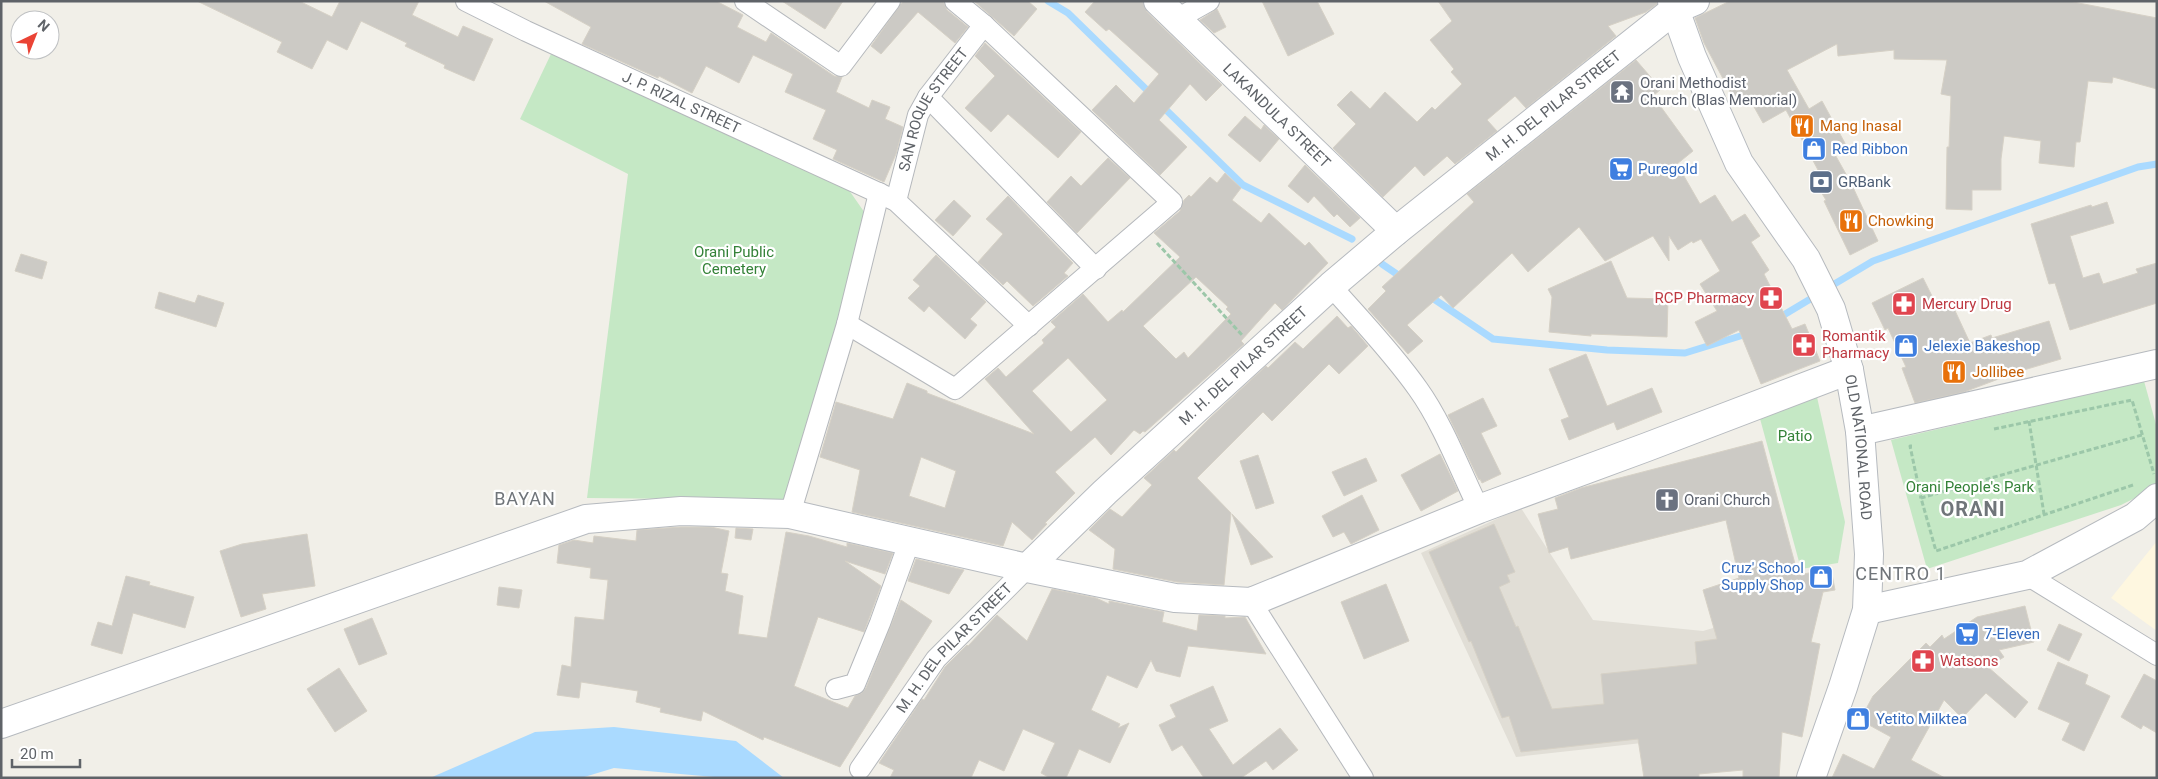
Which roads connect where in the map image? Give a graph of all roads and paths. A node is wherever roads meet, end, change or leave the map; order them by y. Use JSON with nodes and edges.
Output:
{"nodes":[{"id":1,"x":466,"y":1,"type":"edge"},
{"id":2,"x":745,"y":1,"type":"edge"},
{"id":3,"x":890,"y":1,"type":"edge"},
{"id":4,"x":956,"y":1,"type":"edge"},
{"id":5,"x":1209,"y":1,"type":"edge"},
{"id":6,"x":1680,"y":4,"type":"edge"},
{"id":7,"x":1167,"y":10,"type":"edge"},
{"id":8,"x":984,"y":26,"type":"junction"},
{"id":9,"x":928,"y":96,"type":"junction"},
{"id":10,"x":888,"y":197,"type":"junction"},
{"id":11,"x":1143,"y":227,"type":"junction"},
{"id":12,"x":1396,"y":231,"type":"junction"},
{"id":13,"x":1096,"y":269,"type":"junction"},
{"id":14,"x":1331,"y":286,"type":"junction"},
{"id":15,"x":847,"y":324,"type":"junction"},
{"id":16,"x":1029,"y":326,"type":"junction"},
{"id":17,"x":1259,"y":353,"type":"junction"},
{"id":18,"x":2157,"y":364,"type":"edge"},
{"id":19,"x":1849,"y":370,"type":"junction"},
{"id":20,"x":2029,"y":421,"type":"junction"},
{"id":21,"x":1992,"y":429,"type":"dead end"},
{"id":22,"x":1860,"y":431,"type":"junction"},
{"id":23,"x":2142,"y":435,"type":"junction"},
{"id":24,"x":1919,"y":444,"type":"dead end"},
{"id":25,"x":2036,"y":465,"type":"junction"},
{"id":26,"x":2149,"y":486,"type":"edge"},
{"id":27,"x":1921,"y":498,"type":"junction"},
{"id":28,"x":1479,"y":509,"type":"junction"},
{"id":29,"x":790,"y":514,"type":"junction"},
{"id":30,"x":2044,"y":514,"type":"junction"},
{"id":31,"x":910,"y":540,"type":"junction"},
{"id":32,"x":1026,"y":568,"type":"junction"},
{"id":33,"x":2027,"y":575,"type":"junction"},
{"id":34,"x":1251,"y":602,"type":"junction"},
{"id":35,"x":1867,"y":610,"type":"junction"},
{"id":36,"x":2157,"y":655,"type":"edge"},
{"id":37,"x":836,"y":689,"type":"dead end"},
{"id":38,"x":1,"y":724,"type":"edge"},
{"id":39,"x":860,"y":769,"type":"dead end"},
{"id":40,"x":1363,"y":778,"type":"edge"},
{"id":41,"x":1811,"y":778,"type":"edge"}],
"edges":[{"from":1,"to":10,"type":"street","name":"J. P. RIZAL STREET"},
{"from":2,"to":3,"type":"street"},
{"from":4,"to":8,"type":"street"},
{"from":5,"to":7,"type":"street"},
{"from":6,"to":12,"type":"street","name":"M. H. DEL PILAR STREET"},
{"from":6,"to":19,"type":"street","name":"OLD NATIONAL ROAD"},
{"from":7,"to":12,"type":"street","name":"LAKANDULA STREET"},
{"from":8,"to":9,"type":"street","name":"SAN ROQUE STREET"},
{"from":8,"to":11,"type":"street"},
{"from":9,"to":10,"type":"street","name":"SAN ROQUE STREET"},
{"from":9,"to":13,"type":"street"},
{"from":10,"to":15,"type":"street","name":"SAN ROQUE STREET"},
{"from":10,"to":16,"type":"street","name":"J. P. RIZAL STREET"},
{"from":11,"to":13,"type":"street"},
{"from":11,"to":17,"type":"path"},
{"from":12,"to":14,"type":"street","name":"M. H. DEL PILAR STREET"},
{"from":13,"to":16,"type":"street"},
{"from":14,"to":17,"type":"street","name":"M. H. DEL PILAR STREET"},
{"from":14,"to":28,"type":"street"},
{"from":15,"to":16,"type":"street"},
{"from":15,"to":29,"type":"street","name":"SAN ROQUE STREET"},
{"from":17,"to":32,"type":"street","name":"M. H. DEL PILAR STREET"},
{"from":18,"to":22,"type":"street"},
{"from":19,"to":22,"type":"street","name":"OLD NATIONAL ROAD"},
{"from":19,"to":28,"type":"street"},
{"from":20,"to":21,"type":"path"},
{"from":20,"to":23,"type":"path"},
{"from":20,"to":25,"type":"path"},
{"from":22,"to":35,"type":"street","name":"OLD NATIONAL ROAD"},
{"from":23,"to":25,"type":"path"},
{"from":23,"to":26,"type":"path"},
{"from":24,"to":27,"type":"path"},
{"from":25,"to":27,"type":"path"},
{"from":25,"to":30,"type":"path"},
{"from":26,"to":30,"type":"path"},
{"from":26,"to":33,"type":"street"},
{"from":27,"to":30,"type":"path"},
{"from":28,"to":34,"type":"street"},
{"from":29,"to":31,"type":"street"},
{"from":29,"to":38,"type":"street"},
{"from":31,"to":32,"type":"street"},
{"from":31,"to":37,"type":"street"},
{"from":32,"to":34,"type":"street"},
{"from":32,"to":39,"type":"street","name":"M. H. DEL PILAR STREET"},
{"from":33,"to":35,"type":"street"},
{"from":33,"to":36,"type":"street"},
{"from":34,"to":40,"type":"street"},
{"from":35,"to":41,"type":"street","name":"OLD NATIONAL ROAD"}]}
